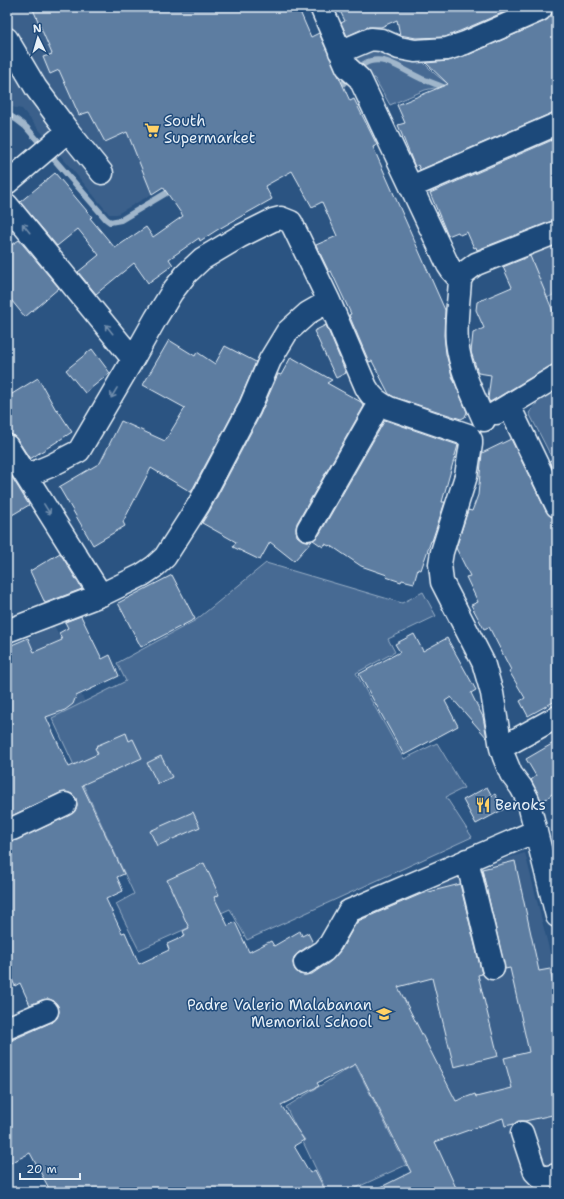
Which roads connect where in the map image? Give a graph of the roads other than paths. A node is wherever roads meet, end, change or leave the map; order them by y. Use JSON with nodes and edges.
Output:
{"nodes":[{"id":1,"x":321,"y":7,"type":"edge"},
{"id":2,"x":542,"y":7,"type":"edge"},
{"id":3,"x":7,"y":39,"type":"edge"},
{"id":4,"x":349,"y":66,"type":"junction"},
{"id":5,"x":557,"y":124,"type":"edge"},
{"id":6,"x":62,"y":136,"type":"junction"},
{"id":7,"x":102,"y":173,"type":"dead end"},
{"id":8,"x":7,"y":183,"type":"edge"},
{"id":9,"x":411,"y":187,"type":"junction"},
{"id":10,"x":7,"y":205,"type":"edge"},
{"id":11,"x":557,"y":232,"type":"edge"},
{"id":12,"x":460,"y":280,"type":"junction"},
{"id":13,"x":329,"y":301,"type":"junction"},
{"id":14,"x":134,"y":359,"type":"junction"},
{"id":15,"x":557,"y":376,"type":"edge"},
{"id":16,"x":380,"y":403,"type":"junction"},
{"id":17,"x":509,"y":406,"type":"junction"},
{"id":18,"x":484,"y":420,"type":"junction"},
{"id":19,"x":468,"y":435,"type":"junction"},
{"id":20,"x":7,"y":446,"type":"edge"},
{"id":21,"x":26,"y":476,"type":"junction"},
{"id":22,"x":557,"y":506,"type":"edge"},
{"id":23,"x":308,"y":528,"type":"dead end"},
{"id":24,"x":102,"y":595,"type":"junction"},
{"id":25,"x":8,"y":629,"type":"edge"},
{"id":26,"x":557,"y":716,"type":"edge"},
{"id":27,"x":501,"y":748,"type":"junction"},
{"id":28,"x":65,"y":804,"type":"dead end"},
{"id":29,"x":9,"y":826,"type":"edge"},
{"id":30,"x":536,"y":831,"type":"junction"},
{"id":31,"x":549,"y":851,"type":"edge"},
{"id":32,"x":467,"y":860,"type":"junction"},
{"id":33,"x":557,"y":916,"type":"edge"},
{"id":34,"x":305,"y":964,"type":"dead end"},
{"id":35,"x":493,"y":968,"type":"dead end"},
{"id":36,"x":47,"y":1011,"type":"dead end"},
{"id":37,"x":7,"y":1028,"type":"edge"},
{"id":38,"x":522,"y":1133,"type":"dead end"},
{"id":39,"x":557,"y":1175,"type":"edge"}],
"edges":[{"from":1,"to":4,"type":"street"},
{"from":2,"to":4,"type":"street"},
{"from":3,"to":6,"type":"street"},
{"from":4,"to":9,"type":"street"},
{"from":5,"to":9,"type":"street"},
{"from":6,"to":7,"type":"street"},
{"from":6,"to":8,"type":"street"},
{"from":9,"to":12,"type":"street"},
{"from":14,"to":10,"type":"street","one_way":true},
{"from":11,"to":12,"type":"street"},
{"from":12,"to":18,"type":"street"},
{"from":13,"to":14,"type":"street"},
{"from":13,"to":16,"type":"street"},
{"from":13,"to":24,"type":"street"},
{"from":14,"to":21,"type":"street","one_way":true},
{"from":15,"to":17,"type":"street"},
{"from":16,"to":19,"type":"street"},
{"from":16,"to":23,"type":"street"},
{"from":17,"to":18,"type":"street"},
{"from":17,"to":22,"type":"street"},
{"from":18,"to":19,"type":"street"},
{"from":19,"to":27,"type":"street"},
{"from":20,"to":21,"type":"street"},
{"from":21,"to":24,"type":"street","one_way":true},
{"from":24,"to":25,"type":"street"},
{"from":26,"to":27,"type":"street"},
{"from":27,"to":30,"type":"street"},
{"from":28,"to":29,"type":"street"},
{"from":30,"to":31,"type":"street"},
{"from":30,"to":32,"type":"street"},
{"from":31,"to":33,"type":"street"},
{"from":32,"to":34,"type":"street"},
{"from":32,"to":35,"type":"street"},
{"from":36,"to":37,"type":"street"},
{"from":38,"to":39,"type":"street"}]}
